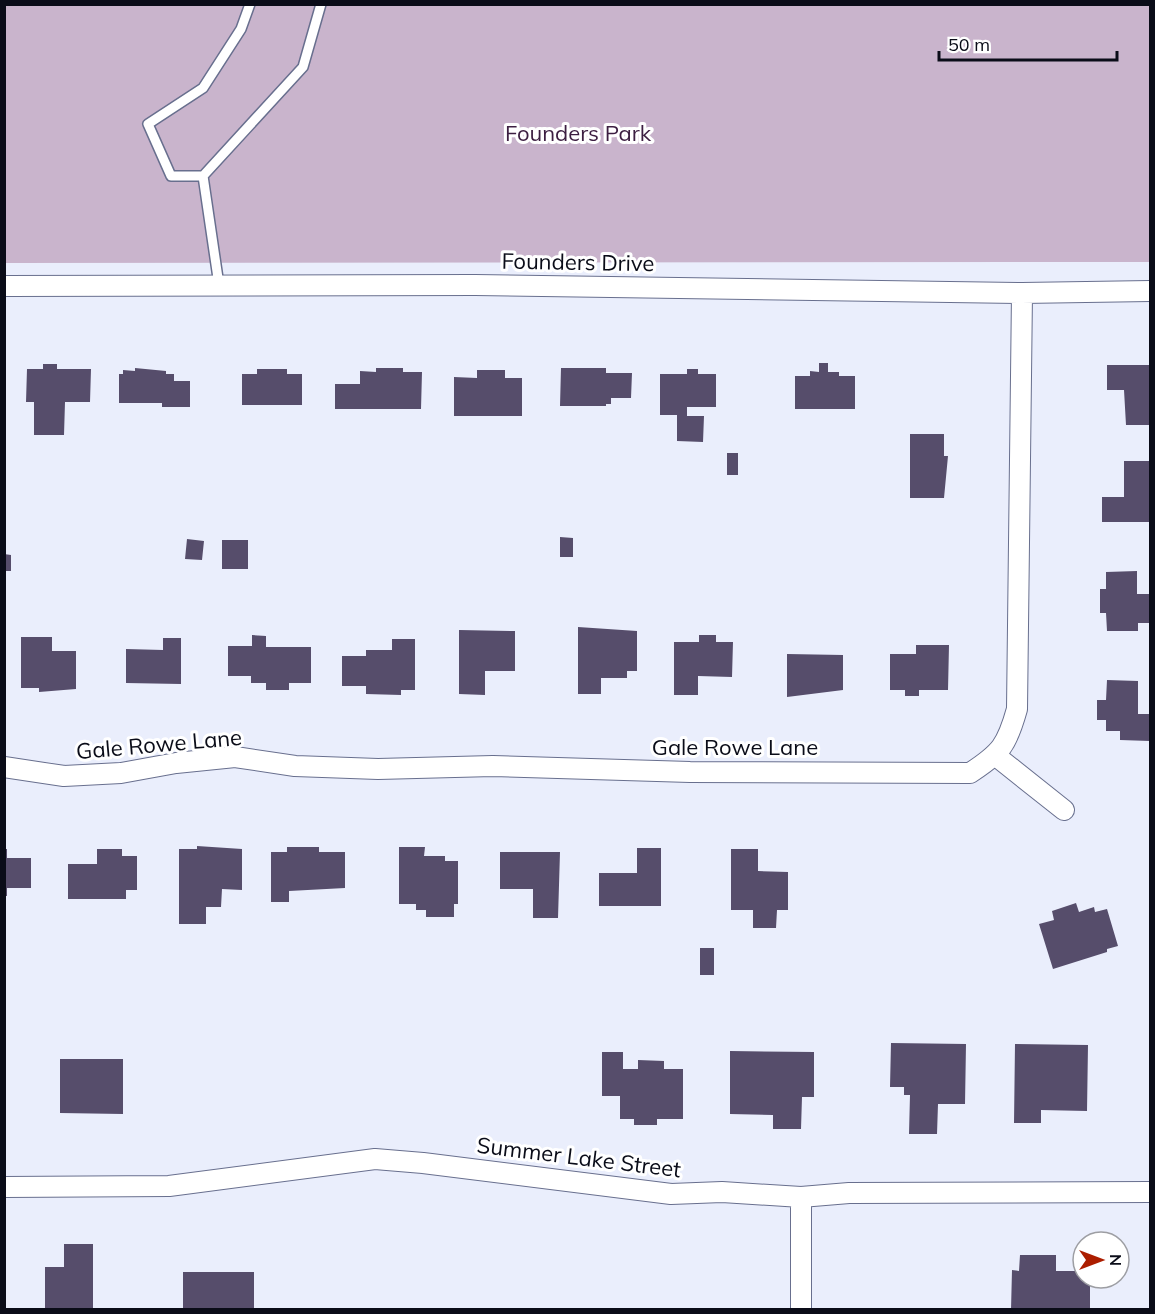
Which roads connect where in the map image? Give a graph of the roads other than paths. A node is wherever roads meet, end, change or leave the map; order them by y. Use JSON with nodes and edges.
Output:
{"nodes":[{"id":1,"x":250,"y":4,"type":"edge"},
{"id":2,"x":321,"y":4,"type":"edge"},
{"id":3,"x":203,"y":176,"type":"junction"},
{"id":4,"x":219,"y":285,"type":"junction"},
{"id":5,"x":4,"y":286,"type":"edge"},
{"id":6,"x":1150,"y":291,"type":"edge"},
{"id":7,"x":1022,"y":293,"type":"junction"},
{"id":8,"x":996,"y":756,"type":"junction"},
{"id":9,"x":4,"y":767,"type":"edge"},
{"id":10,"x":1064,"y":810,"type":"dead end"},
{"id":11,"x":4,"y":1187,"type":"edge"},
{"id":12,"x":1150,"y":1192,"type":"edge"},
{"id":13,"x":801,"y":1197,"type":"junction"},
{"id":14,"x":801,"y":1310,"type":"edge"}],
"edges":[{"from":1,"to":3,"type":"lane"},
{"from":2,"to":3,"type":"lane"},
{"from":3,"to":4,"type":"lane"},
{"from":4,"to":5,"type":"street","name":"Founders Drive"},
{"from":4,"to":7,"type":"street","name":"Founders Drive"},
{"from":6,"to":7,"type":"street","name":"Founders Drive"},
{"from":7,"to":8,"type":"street","name":"Gale Rowe Lane"},
{"from":8,"to":9,"type":"street","name":"Gale Rowe Lane"},
{"from":8,"to":10,"type":"street"},
{"from":11,"to":13,"type":"street","name":"Summer Lake Street"},
{"from":12,"to":13,"type":"street","name":"Summer Lake Street"},
{"from":13,"to":14,"type":"street"}]}
